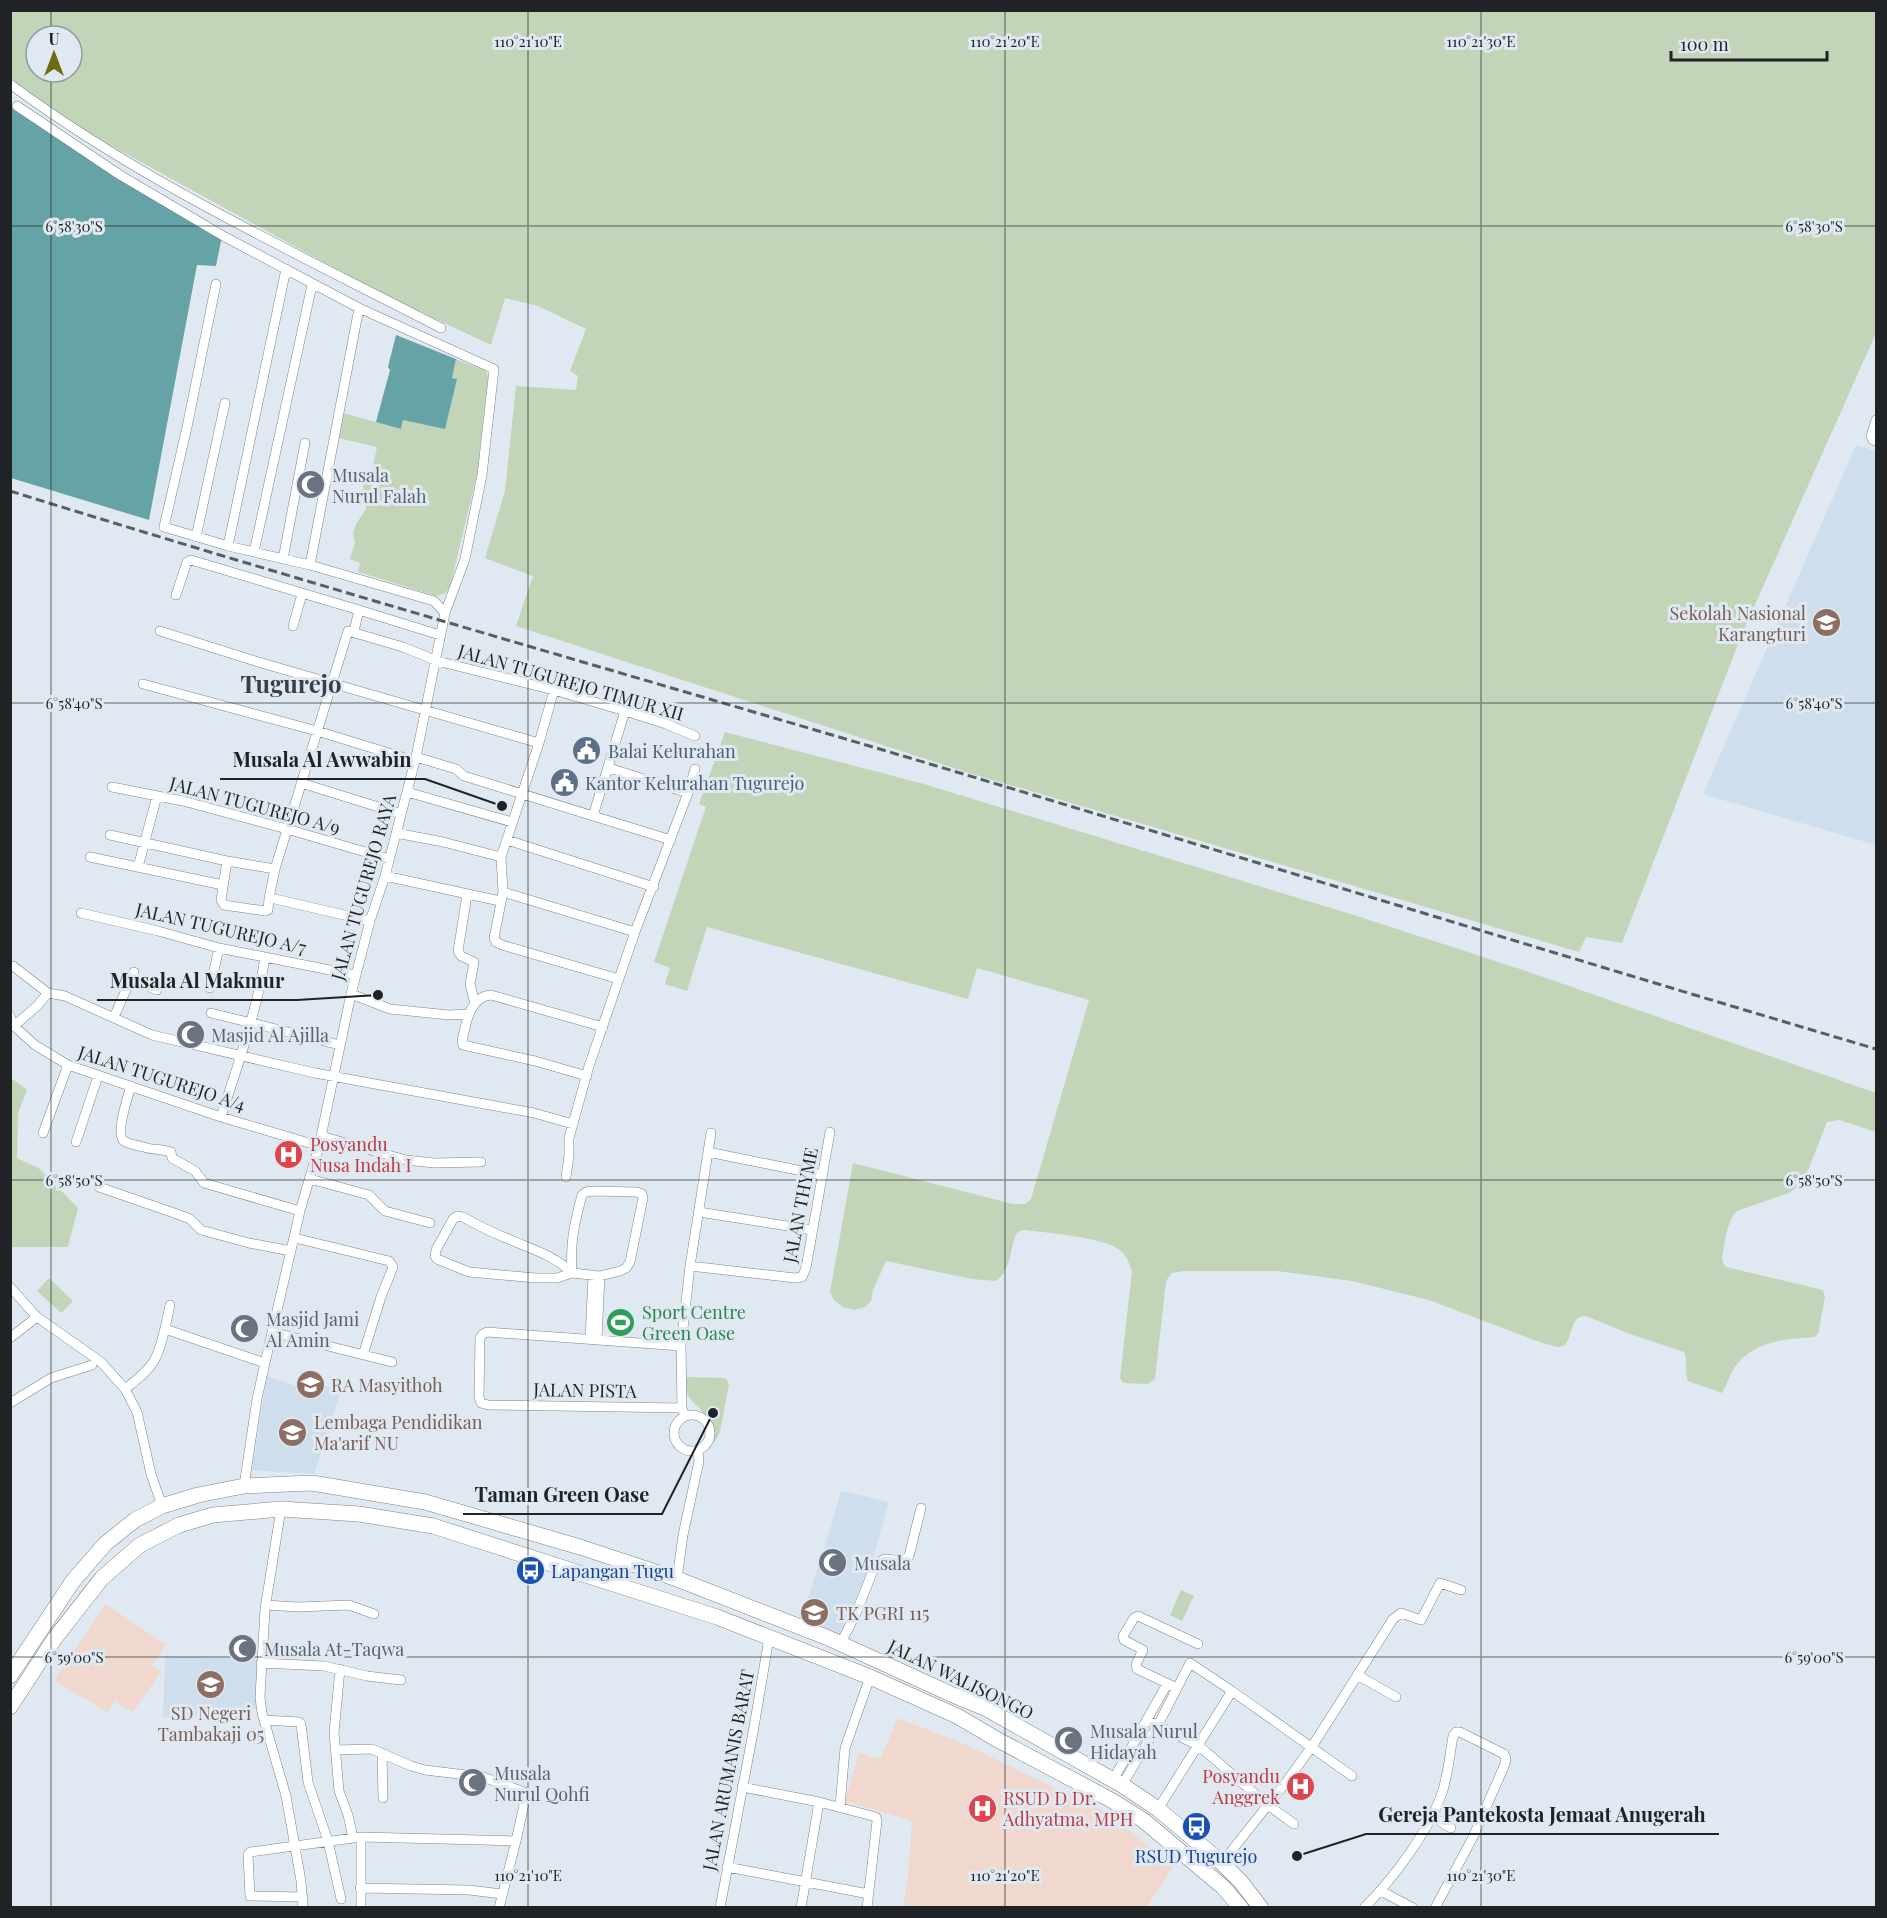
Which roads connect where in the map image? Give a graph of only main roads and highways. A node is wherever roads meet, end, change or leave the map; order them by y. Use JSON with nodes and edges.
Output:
{"nodes":[{"id":1,"x":580,"y":1547,"type":"junction"},
{"id":2,"x":573,"y":1570,"type":"junction"},
{"id":3,"x":10,"y":1676,"type":"edge"},
{"id":4,"x":10,"y":1707,"type":"edge"},
{"id":5,"x":1241,"y":1908,"type":"edge"},
{"id":6,"x":1261,"y":1908,"type":"edge"}],
"edges":[{"from":1,"to":2,"type":"highway"},
{"from":1,"to":3,"type":"highway","name":"JALAN WALISONGO"},
{"from":1,"to":6,"type":"highway","name":"JALAN WALISONGO"},
{"from":2,"to":4,"type":"highway","name":"JALAN WALISONGO"},
{"from":2,"to":5,"type":"highway","name":"JALAN WALISONGO"}]}
